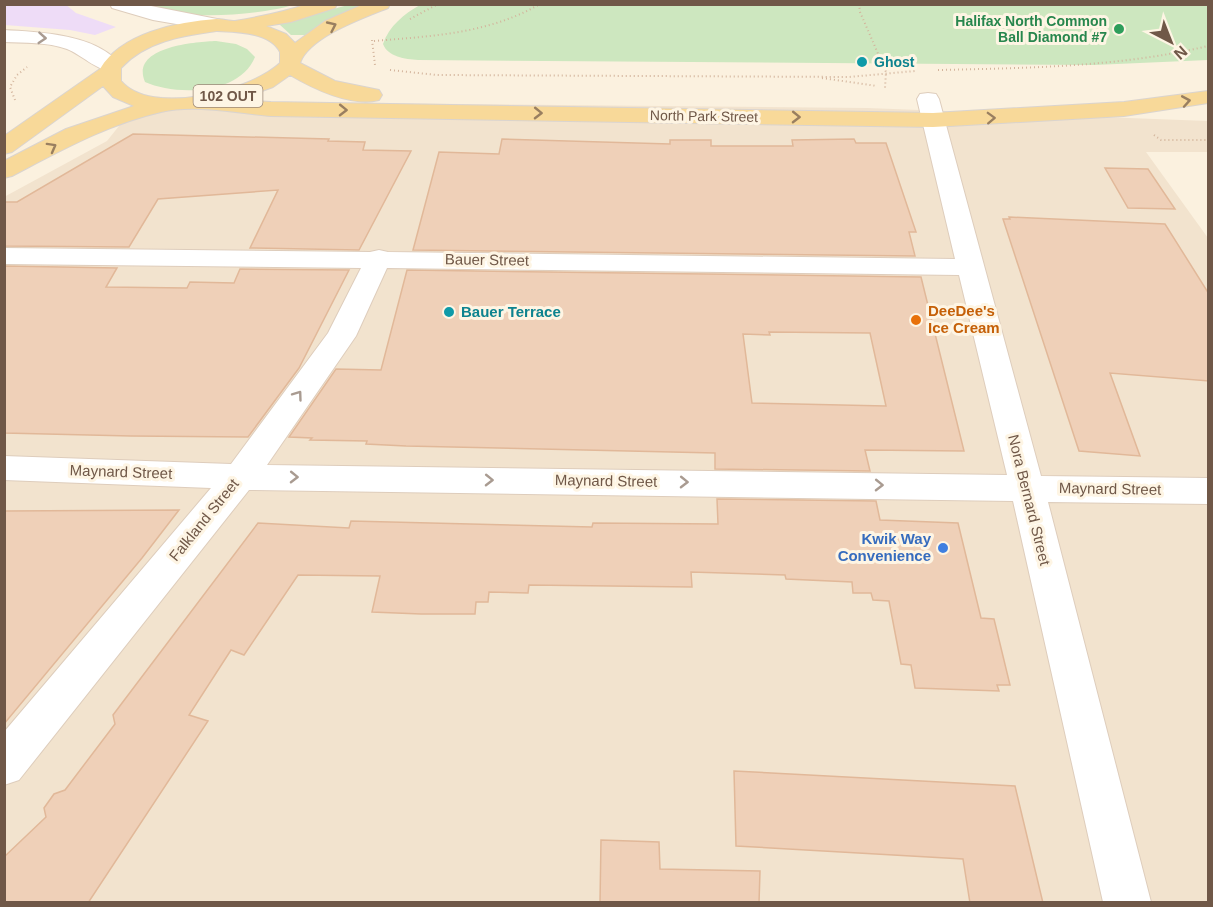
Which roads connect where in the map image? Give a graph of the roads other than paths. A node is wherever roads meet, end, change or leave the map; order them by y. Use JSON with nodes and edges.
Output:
{"nodes":[{"id":1,"x":119,"y":4,"type":"edge"},
{"id":2,"x":328,"y":4,"type":"edge"},
{"id":3,"x":381,"y":4,"type":"edge"},
{"id":4,"x":223,"y":26,"type":"junction"},
{"id":5,"x":4,"y":36,"type":"edge"},
{"id":6,"x":290,"y":62,"type":"junction"},
{"id":7,"x":109,"y":70,"type":"junction"},
{"id":8,"x":1209,"y":78,"type":"edge"},
{"id":9,"x":910,"y":92,"type":"junction"},
{"id":10,"x":1209,"y":97,"type":"edge"},
{"id":11,"x":198,"y":103,"type":"junction"},
{"id":12,"x":160,"y":105,"type":"junction"},
{"id":13,"x":4,"y":147,"type":"edge"},
{"id":14,"x":4,"y":171,"type":"edge"},
{"id":15,"x":4,"y":256,"type":"edge"},
{"id":16,"x":379,"y":258,"type":"junction"},
{"id":17,"x":970,"y":267,"type":"junction"},
{"id":18,"x":4,"y":468,"type":"edge"},
{"id":19,"x":240,"y":477,"type":"junction"},
{"id":20,"x":1027,"y":487,"type":"junction"},
{"id":21,"x":1209,"y":491,"type":"edge"},
{"id":22,"x":4,"y":765,"type":"edge"},
{"id":23,"x":1127,"y":903,"type":"edge"}],
"edges":[{"from":1,"to":4,"type":"street"},
{"from":2,"to":4,"type":"main road"},
{"from":6,"to":3,"type":"main road","number":"102 OUT","one_way":true},
{"from":4,"to":6,"type":"main road"},
{"from":4,"to":7,"type":"main road"},
{"from":5,"to":7,"type":"street","one_way":true},
{"from":6,"to":9,"type":"main road","name":"North Park Street"},
{"from":6,"to":11,"type":"main road","number":"102 OUT"},
{"from":7,"to":12,"type":"main road"},
{"from":7,"to":13,"type":"main road"},
{"from":8,"to":9,"type":"main road","name":"North Park Street"},
{"from":9,"to":10,"type":"main road","name":"North Park Street","one_way":true},
{"from":11,"to":9,"type":"main road","name":"North Park Street","one_way":true},
{"from":9,"to":17,"type":"street","name":"Nora Bernard Street"},
{"from":11,"to":12,"type":"main road","number":"102 OUT"},
{"from":14,"to":12,"type":"main road","number":"102 OUT","one_way":true},
{"from":15,"to":16,"type":"street","name":"Bauer Street"},
{"from":16,"to":17,"type":"street","name":"Bauer Street"},
{"from":19,"to":16,"type":"street","name":"Falkland Street","one_way":true},
{"from":17,"to":20,"type":"street","name":"Nora Bernard Street"},
{"from":18,"to":19,"type":"street","name":"Maynard Street"},
{"from":19,"to":20,"type":"street","name":"Maynard Street","one_way":true},
{"from":19,"to":22,"type":"street","name":"Falkland Street"},
{"from":20,"to":21,"type":"street","name":"Maynard Street"},
{"from":20,"to":23,"type":"street","name":"Nora Bernard Street"}]}
